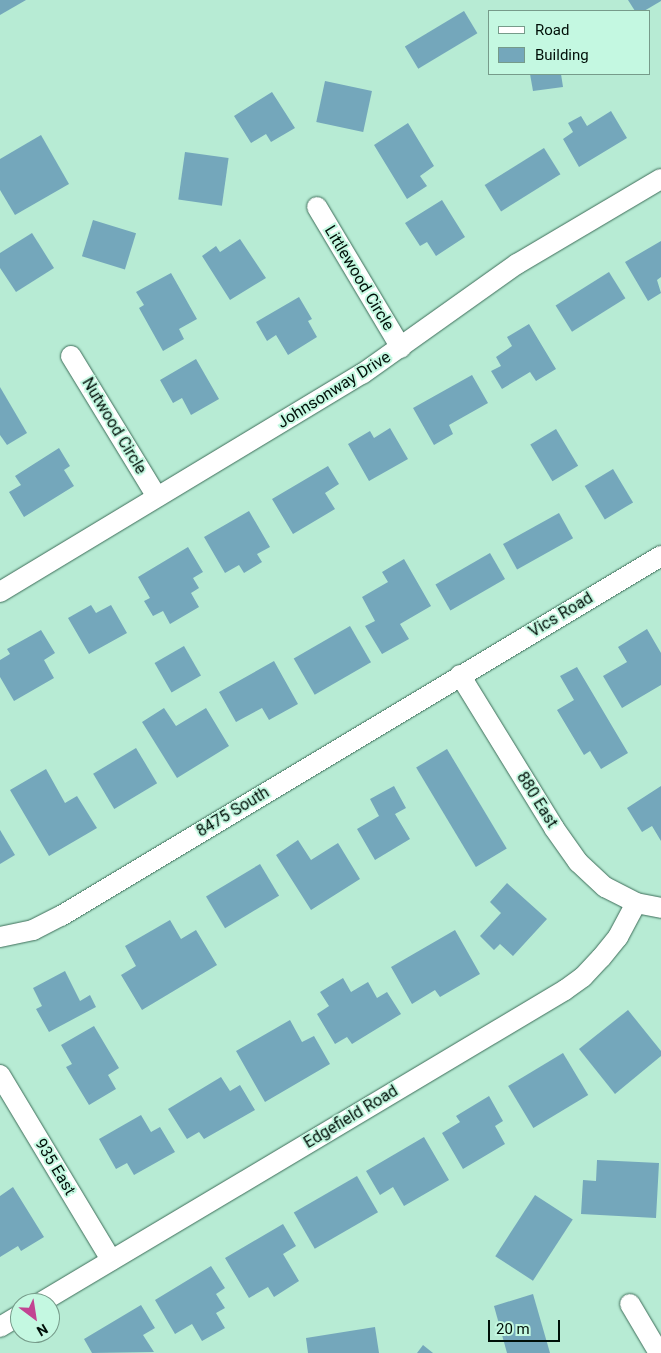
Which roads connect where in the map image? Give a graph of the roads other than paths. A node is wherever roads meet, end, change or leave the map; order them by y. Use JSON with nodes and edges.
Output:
{"nodes":[{"id":1,"x":661,"y":179,"type":"edge"},
{"id":2,"x":317,"y":207,"type":"dead end"},
{"id":3,"x":401,"y":348,"type":"junction"},
{"id":4,"x":72,"y":356,"type":"dead end"},
{"id":5,"x":157,"y":497,"type":"junction"},
{"id":6,"x":661,"y":556,"type":"edge"},
{"id":7,"x":0,"y":592,"type":"edge"},
{"id":8,"x":460,"y":675,"type":"junction"},
{"id":9,"x":636,"y":903,"type":"junction"},
{"id":10,"x":661,"y":908,"type":"edge"},
{"id":11,"x":0,"y":937,"type":"edge"},
{"id":12,"x":0,"y":1075,"type":"edge"},
{"id":13,"x":110,"y":1260,"type":"junction"},
{"id":14,"x":56,"y":1293,"type":"edge"},
{"id":15,"x":630,"y":1304,"type":"dead end"},
{"id":16,"x":659,"y":1353,"type":"edge"}],
"edges":[{"from":1,"to":3,"type":"street","name":"Johnsonway Drive"},
{"from":2,"to":3,"type":"street","name":"Littlewood Circle"},
{"from":3,"to":5,"type":"street","name":"Johnsonway Drive"},
{"from":4,"to":5,"type":"street","name":"Nutwood Circle"},
{"from":5,"to":7,"type":"street","name":"Johnsonway Drive"},
{"from":6,"to":8,"type":"street","name":"Vics Road"},
{"from":8,"to":9,"type":"street","name":"880 East"},
{"from":8,"to":11,"type":"street","name":"8475 South"},
{"from":9,"to":10,"type":"street","name":"880 East"},
{"from":9,"to":13,"type":"street","name":"Edgefield Road"},
{"from":12,"to":13,"type":"street","name":"935 East"},
{"from":13,"to":14,"type":"street","name":"Edgefield Road"},
{"from":15,"to":16,"type":"street"}]}
